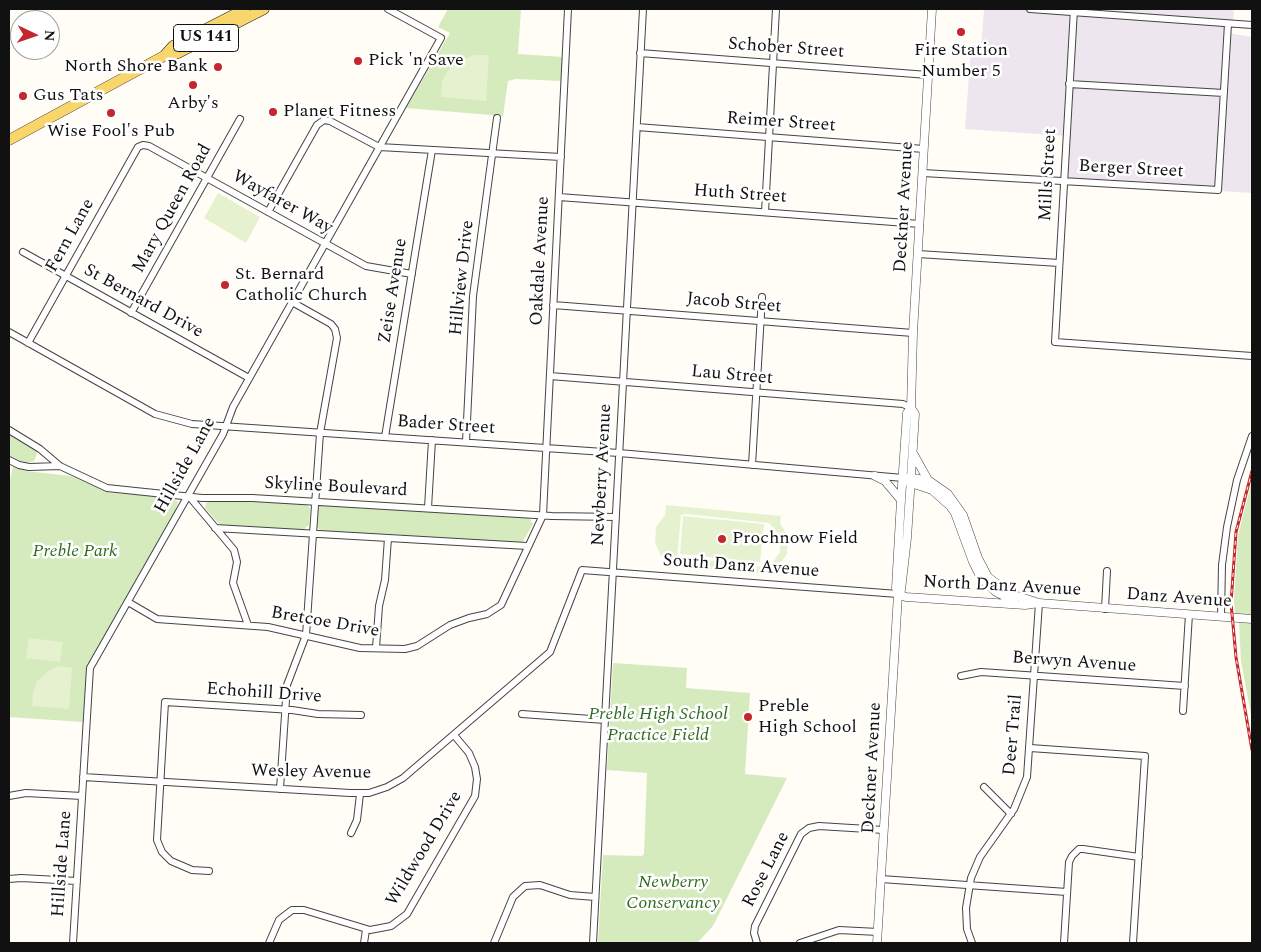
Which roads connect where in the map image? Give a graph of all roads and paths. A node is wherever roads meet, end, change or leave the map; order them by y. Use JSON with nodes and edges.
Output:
{"nodes":[{"id":1,"x":245,"y":9,"type":"edge"},
{"id":2,"x":264,"y":9,"type":"edge"},
{"id":3,"x":388,"y":9,"type":"edge"},
{"id":4,"x":568,"y":9,"type":"edge"},
{"id":5,"x":643,"y":9,"type":"edge"},
{"id":6,"x":776,"y":9,"type":"edge"},
{"id":7,"x":932,"y":9,"type":"edge"},
{"id":8,"x":1030,"y":9,"type":"edge"},
{"id":9,"x":1074,"y":10,"type":"edge"},
{"id":10,"x":1228,"y":24,"type":"junction"},
{"id":11,"x":1252,"y":25,"type":"edge"},
{"id":12,"x":640,"y":53,"type":"junction"},
{"id":13,"x":164,"y":56,"type":"junction"},
{"id":14,"x":773,"y":64,"type":"junction"},
{"id":15,"x":928,"y":76,"type":"junction"},
{"id":16,"x":1070,"y":84,"type":"junction"},
{"id":17,"x":1224,"y":93,"type":"junction"},
{"id":18,"x":497,"y":118,"type":"dead end"},
{"id":19,"x":240,"y":119,"type":"dead end"},
{"id":20,"x":637,"y":127,"type":"junction"},
{"id":21,"x":769,"y":138,"type":"junction"},
{"id":22,"x":9,"y":140,"type":"edge"},
{"id":23,"x":143,"y":145,"type":"joint"},
{"id":24,"x":379,"y":147,"type":"junction"},
{"id":25,"x":432,"y":150,"type":"junction"},
{"id":26,"x":924,"y":150,"type":"junction"},
{"id":27,"x":492,"y":154,"type":"junction"},
{"id":28,"x":561,"y":157,"type":"junction"},
{"id":29,"x":922,"y":173,"type":"junction"},
{"id":30,"x":207,"y":178,"type":"junction"},
{"id":31,"x":1064,"y":181,"type":"junction"},
{"id":32,"x":559,"y":198,"type":"junction"},
{"id":33,"x":632,"y":201,"type":"junction"},
{"id":34,"x":268,"y":212,"type":"junction"},
{"id":35,"x":765,"y":212,"type":"junction"},
{"id":36,"x":920,"y":224,"type":"junction"},
{"id":37,"x":325,"y":244,"type":"junction"},
{"id":38,"x":23,"y":252,"type":"dead end"},
{"id":39,"x":918,"y":254,"type":"junction"},
{"id":40,"x":1059,"y":263,"type":"junction"},
{"id":41,"x":412,"y":274,"type":"junction"},
{"id":42,"x":66,"y":276,"type":"junction"},
{"id":43,"x":762,"y":298,"type":"dead end"},
{"id":44,"x":292,"y":302,"type":"junction"},
{"id":45,"x":553,"y":304,"type":"junction"},
{"id":46,"x":627,"y":311,"type":"junction"},
{"id":47,"x":131,"y":313,"type":"junction"},
{"id":48,"x":760,"y":321,"type":"junction"},
{"id":49,"x":9,"y":332,"type":"edge"},
{"id":50,"x":913,"y":334,"type":"junction"},
{"id":51,"x":28,"y":344,"type":"junction"},
{"id":52,"x":1252,"y":356,"type":"edge"},
{"id":53,"x":550,"y":376,"type":"junction"},
{"id":54,"x":249,"y":378,"type":"junction"},
{"id":55,"x":623,"y":382,"type":"junction"},
{"id":56,"x":756,"y":393,"type":"junction"},
{"id":57,"x":911,"y":408,"type":"junction"},
{"id":58,"x":226,"y":427,"type":"junction"},
{"id":59,"x":9,"y":430,"type":"edge"},
{"id":60,"x":320,"y":433,"type":"junction"},
{"id":61,"x":1252,"y":436,"type":"edge"},
{"id":62,"x":385,"y":437,"type":"junction"},
{"id":63,"x":432,"y":440,"type":"junction"},
{"id":64,"x":466,"y":442,"type":"junction"},
{"id":65,"x":546,"y":447,"type":"junction"},
{"id":66,"x":913,"y":450,"type":"junction"},
{"id":67,"x":619,"y":453,"type":"junction"},
{"id":68,"x":9,"y":460,"type":"edge"},
{"id":69,"x":752,"y":465,"type":"junction"},
{"id":70,"x":60,"y":466,"type":"junction"},
{"id":71,"x":875,"y":476,"type":"junction"},
{"id":72,"x":903,"y":478,"type":"junction"},
{"id":73,"x":911,"y":480,"type":"junction"},
{"id":74,"x":928,"y":480,"type":"junction"},
{"id":75,"x":188,"y":496,"type":"junction"},
{"id":76,"x":901,"y":500,"type":"junction"},
{"id":77,"x":315,"y":501,"type":"junction"},
{"id":78,"x":428,"y":508,"type":"junction"},
{"id":79,"x":543,"y":516,"type":"junction"},
{"id":80,"x":616,"y":517,"type":"junction"},
{"id":81,"x":215,"y":528,"type":"junction"},
{"id":82,"x":312,"y":534,"type":"junction"},
{"id":83,"x":388,"y":538,"type":"junction"},
{"id":84,"x":527,"y":546,"type":"junction"},
{"id":85,"x":582,"y":570,"type":"joint"},
{"id":86,"x":1107,"y":570,"type":"dead end"},
{"id":87,"x":612,"y":573,"type":"junction"},
{"id":88,"x":898,"y":594,"type":"junction"},
{"id":89,"x":128,"y":602,"type":"junction"},
{"id":90,"x":1039,"y":603,"type":"junction"},
{"id":91,"x":1025,"y":605,"type":"junction"},
{"id":92,"x":1104,"y":608,"type":"junction"},
{"id":93,"x":1189,"y":614,"type":"junction"},
{"id":94,"x":1221,"y":617,"type":"junction"},
{"id":95,"x":1252,"y":619,"type":"edge"},
{"id":96,"x":248,"y":626,"type":"junction"},
{"id":97,"x":306,"y":636,"type":"junction"},
{"id":98,"x":376,"y":648,"type":"junction"},
{"id":99,"x":1034,"y":675,"type":"junction"},
{"id":100,"x":961,"y":676,"type":"dead end"},
{"id":101,"x":1185,"y":686,"type":"junction"},
{"id":102,"x":285,"y":710,"type":"junction"},
{"id":103,"x":1183,"y":711,"type":"dead end"},
{"id":104,"x":522,"y":714,"type":"dead end"},
{"id":105,"x":361,"y":715,"type":"dead end"},
{"id":106,"x":605,"y":720,"type":"junction"},
{"id":107,"x":454,"y":735,"type":"junction"},
{"id":108,"x":1030,"y":748,"type":"junction"},
{"id":109,"x":83,"y":777,"type":"junction"},
{"id":110,"x":160,"y":782,"type":"junction"},
{"id":111,"x":984,"y":787,"type":"dead end"},
{"id":112,"x":280,"y":789,"type":"junction"},
{"id":113,"x":360,"y":794,"type":"junction"},
{"id":114,"x":9,"y":796,"type":"edge"},
{"id":115,"x":82,"y":796,"type":"junction"},
{"id":116,"x":1011,"y":814,"type":"junction"},
{"id":117,"x":884,"y":830,"type":"junction"},
{"id":118,"x":351,"y":833,"type":"dead end"},
{"id":119,"x":1139,"y":857,"type":"junction"},
{"id":120,"x":209,"y":871,"type":"dead end"},
{"id":121,"x":9,"y":879,"type":"edge"},
{"id":122,"x":881,"y":879,"type":"junction"},
{"id":123,"x":77,"y":881,"type":"junction"},
{"id":124,"x":969,"y":885,"type":"junction"},
{"id":125,"x":1067,"y":892,"type":"junction"},
{"id":126,"x":596,"y":897,"type":"junction"},
{"id":127,"x":366,"y":930,"type":"junction"},
{"id":128,"x":878,"y":932,"type":"junction"},
{"id":129,"x":73,"y":943,"type":"edge"},
{"id":130,"x":269,"y":943,"type":"edge"},
{"id":131,"x":364,"y":943,"type":"edge"},
{"id":132,"x":494,"y":943,"type":"edge"},
{"id":133,"x":593,"y":943,"type":"edge"},
{"id":134,"x":756,"y":943,"type":"edge"},
{"id":135,"x":800,"y":943,"type":"edge"},
{"id":136,"x":877,"y":943,"type":"edge"},
{"id":137,"x":972,"y":943,"type":"edge"},
{"id":138,"x":1064,"y":943,"type":"edge"},
{"id":139,"x":1134,"y":943,"type":"edge"}],
"edges":[{"from":1,"to":13,"type":"main road","number":"US 141"},
{"from":2,"to":13,"type":"main road","number":"US 141"},
{"from":3,"to":24,"type":"street","name":"Hillside Lane"},
{"from":4,"to":28,"type":"street","name":"Oakdale Avenue"},
{"from":5,"to":12,"type":"street","name":"Newberry Avenue"},
{"from":6,"to":14,"type":"street"},
{"from":7,"to":15,"type":"street","name":"Deckner Avenue"},
{"from":8,"to":9,"type":"street"},
{"from":9,"to":10,"type":"street"},
{"from":9,"to":16,"type":"street","name":"Mills Street"},
{"from":10,"to":11,"type":"street"},
{"from":10,"to":17,"type":"street"},
{"from":12,"to":14,"type":"street","name":"Schober Street"},
{"from":12,"to":20,"type":"street","name":"Newberry Avenue"},
{"from":13,"to":22,"type":"main road","number":"US 141"},
{"from":14,"to":15,"type":"street","name":"Schober Street"},
{"from":14,"to":21,"type":"street"},
{"from":15,"to":26,"type":"street","name":"Deckner Avenue"},
{"from":16,"to":17,"type":"street"},
{"from":16,"to":31,"type":"street","name":"Mills Street"},
{"from":17,"to":31,"type":"street","name":"Berger Street"},
{"from":18,"to":27,"type":"street","name":"Hillview Drive"},
{"from":19,"to":30,"type":"street","name":"Mary Queen Road"},
{"from":20,"to":21,"type":"street","name":"Reimer Street"},
{"from":20,"to":33,"type":"street","name":"Newberry Avenue"},
{"from":21,"to":26,"type":"street","name":"Reimer Street"},
{"from":21,"to":35,"type":"street"},
{"from":23,"to":30,"type":"street","name":"Wayfarer Way"},
{"from":23,"to":42,"type":"street","name":"Fern Lane"},
{"from":24,"to":25,"type":"street"},
{"from":24,"to":34,"type":"street"},
{"from":24,"to":37,"type":"street","name":"Hillside Lane"},
{"from":25,"to":27,"type":"street"},
{"from":25,"to":41,"type":"street","name":"Zeise Avenue"},
{"from":26,"to":29,"type":"street","name":"Deckner Avenue"},
{"from":27,"to":28,"type":"street"},
{"from":27,"to":64,"type":"street","name":"Hillview Drive"},
{"from":28,"to":32,"type":"street","name":"Oakdale Avenue"},
{"from":29,"to":31,"type":"street","name":"Berger Street"},
{"from":29,"to":36,"type":"street","name":"Deckner Avenue"},
{"from":30,"to":34,"type":"street","name":"Wayfarer Way"},
{"from":30,"to":47,"type":"street","name":"Mary Queen Road"},
{"from":31,"to":40,"type":"street","name":"Mills Street"},
{"from":32,"to":33,"type":"street","name":"Huth Street"},
{"from":32,"to":45,"type":"street","name":"Oakdale Avenue"},
{"from":33,"to":35,"type":"street","name":"Huth Street"},
{"from":33,"to":46,"type":"street","name":"Newberry Avenue"},
{"from":34,"to":37,"type":"street","name":"Wayfarer Way"},
{"from":35,"to":36,"type":"street","name":"Huth Street"},
{"from":36,"to":39,"type":"street","name":"Deckner Avenue"},
{"from":37,"to":41,"type":"street","name":"Wayfarer Way"},
{"from":37,"to":44,"type":"street","name":"Hillside Lane"},
{"from":38,"to":42,"type":"street","name":"St Bernard Drive"},
{"from":39,"to":40,"type":"street"},
{"from":39,"to":50,"type":"street","name":"Deckner Avenue"},
{"from":40,"to":52,"type":"street","name":"Mills Street"},
{"from":41,"to":62,"type":"street","name":"Zeise Avenue"},
{"from":42,"to":47,"type":"street","name":"St Bernard Drive"},
{"from":42,"to":51,"type":"street","name":"Fern Lane"},
{"from":43,"to":48,"type":"street"},
{"from":44,"to":54,"type":"street","name":"Hillside Lane"},
{"from":44,"to":60,"type":"street"},
{"from":45,"to":46,"type":"street","name":"Jacob Street"},
{"from":45,"to":53,"type":"street","name":"Oakdale Avenue"},
{"from":46,"to":48,"type":"street","name":"Jacob Street"},
{"from":46,"to":55,"type":"street","name":"Newberry Avenue"},
{"from":47,"to":54,"type":"street","name":"St Bernard Drive"},
{"from":48,"to":50,"type":"street","name":"Jacob Street"},
{"from":48,"to":56,"type":"street"},
{"from":49,"to":51,"type":"street","name":"Bader Street"},
{"from":50,"to":57,"type":"street","name":"Deckner Avenue"},
{"from":51,"to":58,"type":"street","name":"Bader Street"},
{"from":53,"to":55,"type":"street","name":"Lau Street"},
{"from":53,"to":65,"type":"street","name":"Oakdale Avenue"},
{"from":54,"to":58,"type":"street","name":"Hillside Lane"},
{"from":55,"to":56,"type":"street","name":"Lau Street"},
{"from":55,"to":67,"type":"street","name":"Newberry Avenue"},
{"from":56,"to":57,"type":"street","name":"Lau Street"},
{"from":56,"to":69,"type":"street"},
{"from":57,"to":66,"type":"street","name":"Deckner Avenue"},
{"from":57,"to":72,"type":"street","name":"Deckner Avenue"},
{"from":58,"to":60,"type":"street","name":"Bader Street"},
{"from":58,"to":75,"type":"street","name":"Hillside Lane"},
{"from":59,"to":70,"type":"street","name":"Skyline Boulevard"},
{"from":60,"to":62,"type":"street","name":"Bader Street"},
{"from":60,"to":77,"type":"street"},
{"from":61,"to":94,"type":"street"},
{"from":62,"to":63,"type":"street","name":"Bader Street"},
{"from":63,"to":64,"type":"street","name":"Bader Street"},
{"from":63,"to":78,"type":"street"},
{"from":64,"to":65,"type":"street","name":"Bader Street"},
{"from":65,"to":67,"type":"street","name":"Bader Street"},
{"from":65,"to":79,"type":"street","name":"Oakdale Avenue"},
{"from":66,"to":73,"type":"street","name":"Deckner Avenue"},
{"from":66,"to":74,"type":"street"},
{"from":67,"to":69,"type":"street","name":"Bader Street"},
{"from":67,"to":80,"type":"street","name":"Newberry Avenue"},
{"from":68,"to":70,"type":"street","name":"Skyline Boulevard"},
{"from":69,"to":71,"type":"street","name":"Bader Street"},
{"from":70,"to":75,"type":"street","name":"Skyline Boulevard"},
{"from":71,"to":72,"type":"street","name":"Bader Street"},
{"from":71,"to":76,"type":"street"},
{"from":72,"to":73,"type":"street"},
{"from":72,"to":76,"type":"street","name":"Deckner Avenue"},
{"from":73,"to":74,"type":"street"},
{"from":73,"to":88,"type":"street","name":"Deckner Avenue"},
{"from":73,"to":91,"type":"street"},
{"from":74,"to":90,"type":"street"},
{"from":75,"to":77,"type":"street","name":"Skyline Boulevard"},
{"from":75,"to":81,"type":"street"},
{"from":75,"to":89,"type":"street","name":"Hillside Lane"},
{"from":76,"to":88,"type":"street","name":"Deckner Avenue"},
{"from":77,"to":78,"type":"street","name":"Skyline Boulevard"},
{"from":77,"to":82,"type":"street"},
{"from":78,"to":79,"type":"street","name":"Skyline Boulevard"},
{"from":79,"to":80,"type":"street","name":"Skyline Boulevard"},
{"from":79,"to":84,"type":"street","name":"Bretcoe Drive"},
{"from":80,"to":87,"type":"street","name":"Newberry Avenue"},
{"from":81,"to":82,"type":"street"},
{"from":81,"to":96,"type":"street"},
{"from":82,"to":83,"type":"street"},
{"from":82,"to":97,"type":"street"},
{"from":83,"to":84,"type":"street"},
{"from":83,"to":98,"type":"street"},
{"from":84,"to":98,"type":"street","name":"Bretcoe Drive"},
{"from":85,"to":87,"type":"street","name":"South Danz Avenue"},
{"from":85,"to":107,"type":"street","name":"Wesley Avenue"},
{"from":86,"to":92,"type":"street"},
{"from":87,"to":88,"type":"street","name":"South Danz Avenue"},
{"from":87,"to":106,"type":"street","name":"Newberry Avenue"},
{"from":88,"to":91,"type":"street","name":"North Danz Avenue"},
{"from":88,"to":117,"type":"street","name":"Deckner Avenue"},
{"from":89,"to":96,"type":"street","name":"Bretcoe Drive"},
{"from":89,"to":109,"type":"street","name":"Hillside Lane"},
{"from":90,"to":91,"type":"street","name":"North Danz Avenue"},
{"from":90,"to":92,"type":"street","name":"North Danz Avenue"},
{"from":90,"to":99,"type":"street","name":"Deer Trail"},
{"from":92,"to":93,"type":"street","name":"Danz Avenue"},
{"from":93,"to":94,"type":"street","name":"Danz Avenue"},
{"from":93,"to":101,"type":"street"},
{"from":94,"to":95,"type":"street","name":"Danz Avenue"},
{"from":96,"to":97,"type":"street","name":"Bretcoe Drive"},
{"from":97,"to":98,"type":"street","name":"Bretcoe Drive"},
{"from":97,"to":102,"type":"street"},
{"from":99,"to":100,"type":"street","name":"Berwyn Avenue"},
{"from":99,"to":101,"type":"street","name":"Berwyn Avenue"},
{"from":99,"to":108,"type":"street","name":"Deer Trail"},
{"from":101,"to":103,"type":"street"},
{"from":102,"to":105,"type":"street","name":"Echohill Drive"},
{"from":102,"to":110,"type":"street","name":"Echohill Drive"},
{"from":102,"to":112,"type":"street"},
{"from":104,"to":106,"type":"street"},
{"from":106,"to":126,"type":"street","name":"Newberry Avenue"},
{"from":107,"to":113,"type":"street","name":"Wesley Avenue"},
{"from":107,"to":127,"type":"street","name":"Wildwood Drive"},
{"from":108,"to":116,"type":"street","name":"Deer Trail"},
{"from":108,"to":119,"type":"street"},
{"from":109,"to":110,"type":"street","name":"Wesley Avenue"},
{"from":109,"to":115,"type":"street","name":"Hillside Lane"},
{"from":110,"to":112,"type":"street","name":"Wesley Avenue"},
{"from":110,"to":120,"type":"street"},
{"from":111,"to":116,"type":"street"},
{"from":112,"to":113,"type":"street","name":"Wesley Avenue"},
{"from":113,"to":118,"type":"street"},
{"from":114,"to":115,"type":"street"},
{"from":115,"to":123,"type":"street","name":"Hillside Lane"},
{"from":116,"to":124,"type":"street","name":"Deer Trail"},
{"from":117,"to":122,"type":"street","name":"Deckner Avenue"},
{"from":117,"to":134,"type":"street","name":"Rose Lane"},
{"from":119,"to":125,"type":"street"},
{"from":119,"to":139,"type":"street"},
{"from":121,"to":123,"type":"street"},
{"from":122,"to":124,"type":"street"},
{"from":122,"to":128,"type":"street","name":"Deckner Avenue"},
{"from":123,"to":129,"type":"street","name":"Hillside Lane"},
{"from":124,"to":125,"type":"street"},
{"from":124,"to":137,"type":"street","name":"Deer Trail"},
{"from":125,"to":138,"type":"street"},
{"from":126,"to":132,"type":"street"},
{"from":126,"to":133,"type":"street","name":"Newberry Avenue"},
{"from":127,"to":130,"type":"street","name":"Wildwood Drive"},
{"from":127,"to":131,"type":"street"},
{"from":128,"to":135,"type":"street"},
{"from":128,"to":136,"type":"street","name":"Deckner Avenue"}]}
